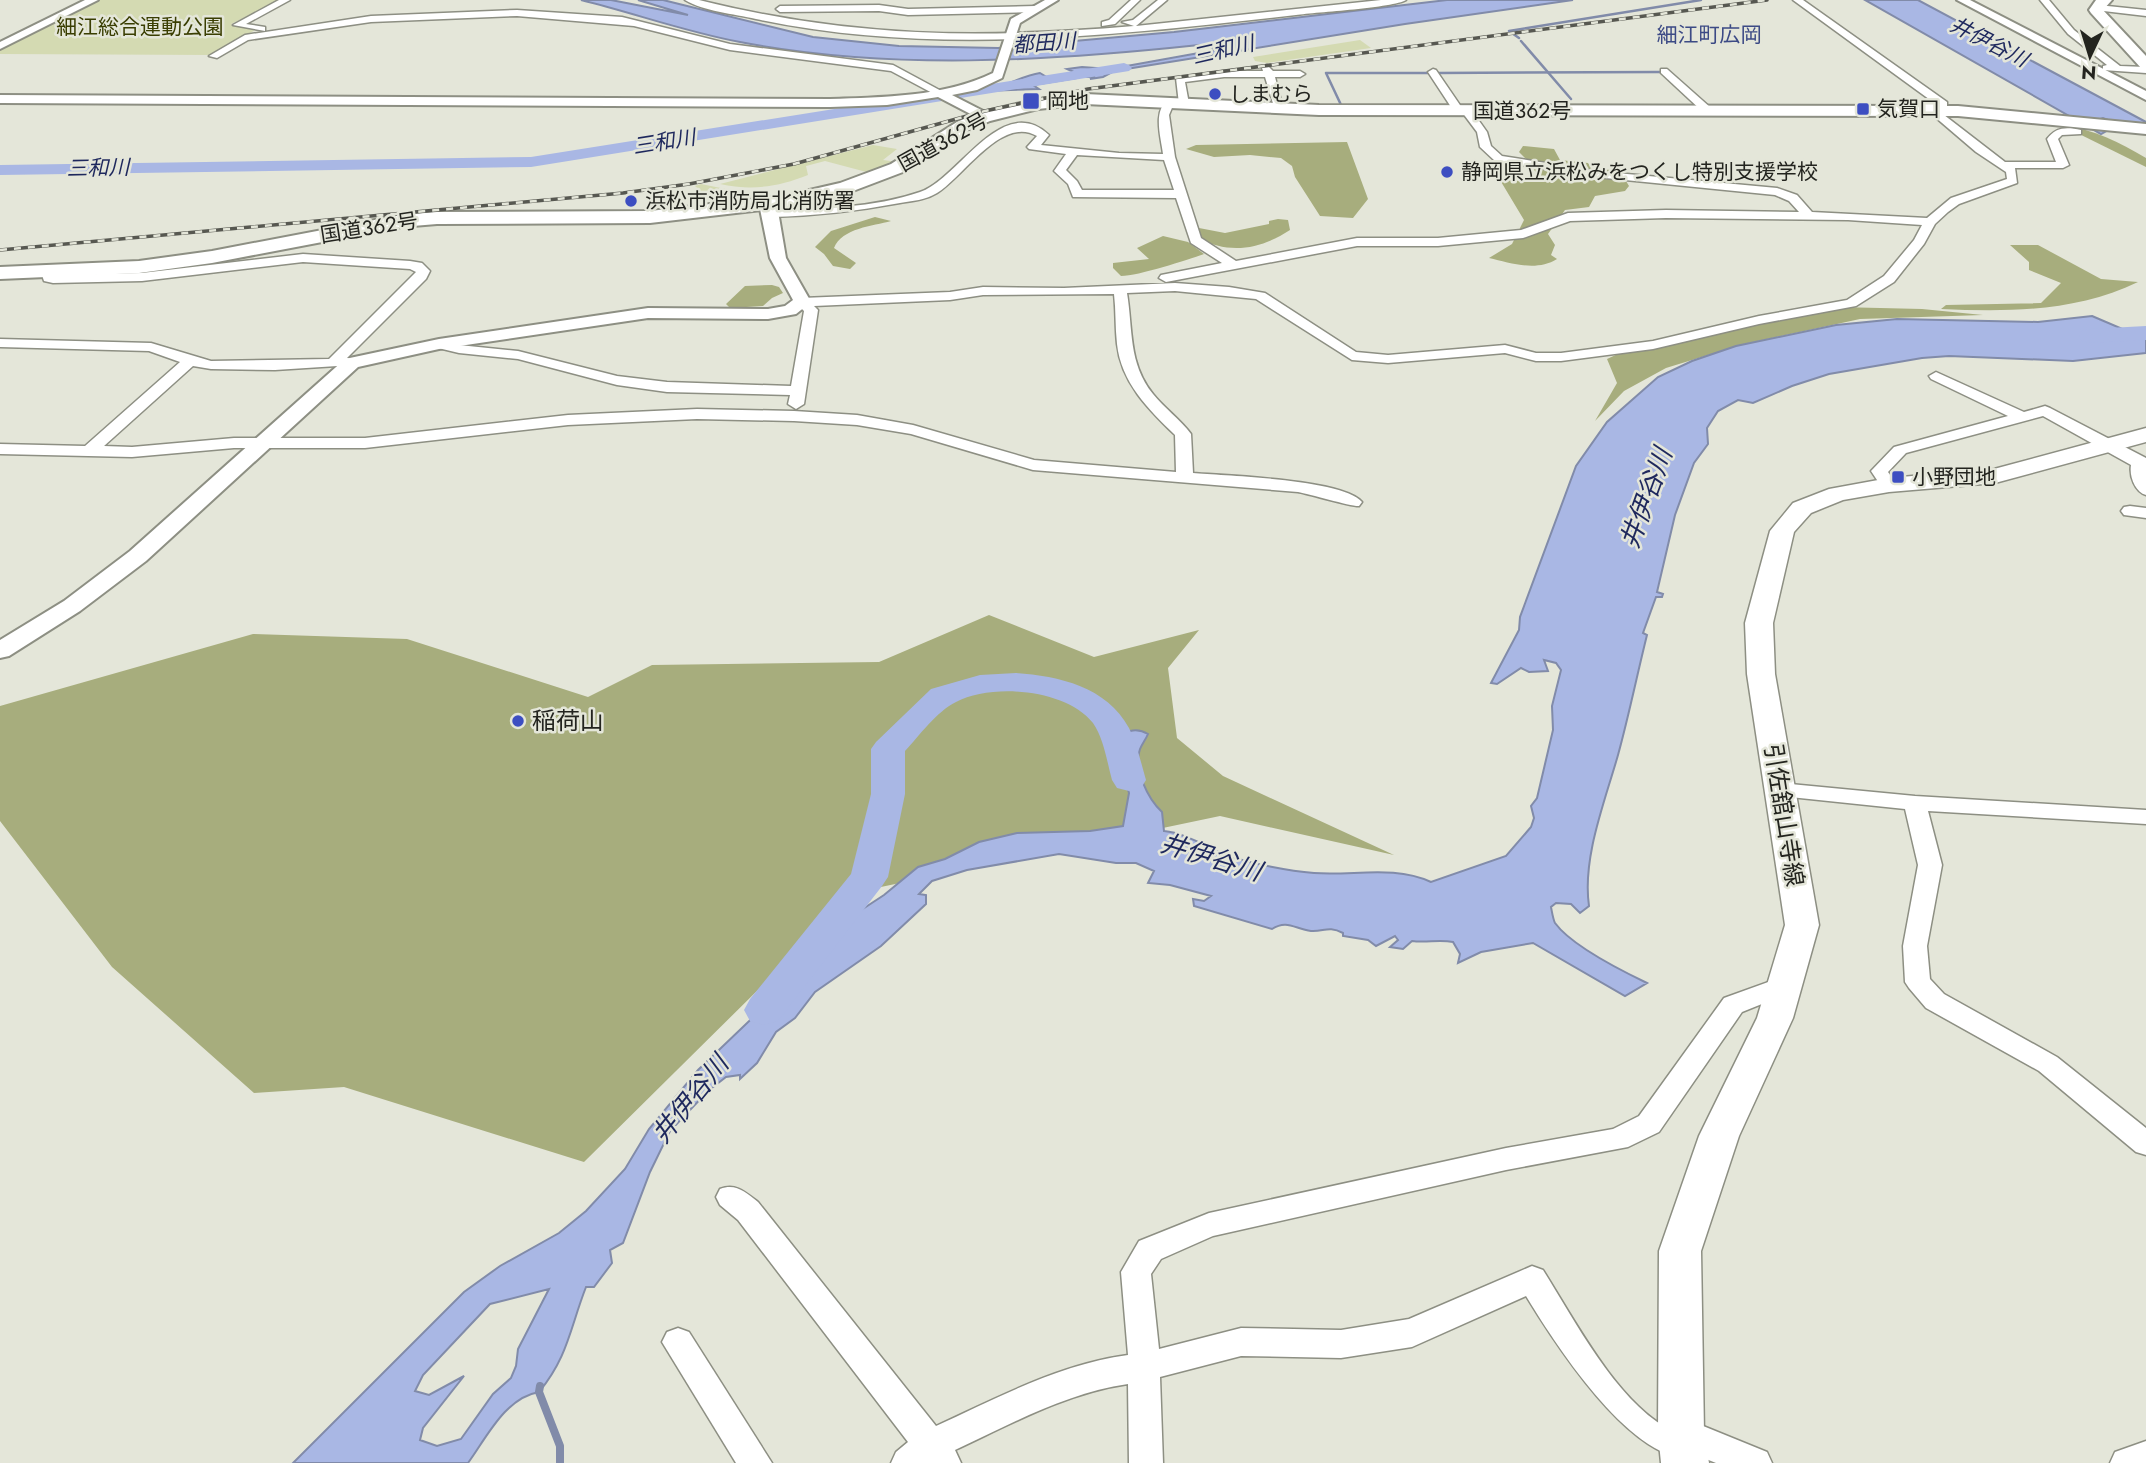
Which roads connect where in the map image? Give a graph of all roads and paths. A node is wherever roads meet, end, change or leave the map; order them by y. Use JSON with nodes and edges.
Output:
{"nodes":[{"id":1,"x":93,"y":0,"type":"edge"},
{"id":2,"x":286,"y":0,"type":"edge"},
{"id":3,"x":689,"y":0,"type":"edge"},
{"id":4,"x":864,"y":0,"type":"edge"},
{"id":5,"x":954,"y":0,"type":"edge"},
{"id":6,"x":1053,"y":0,"type":"edge"},
{"id":7,"x":1136,"y":0,"type":"edge"},
{"id":8,"x":1163,"y":0,"type":"edge"},
{"id":9,"x":1304,"y":0,"type":"edge"},
{"id":10,"x":1344,"y":0,"type":"edge"},
{"id":11,"x":1400,"y":0,"type":"edge"},
{"id":12,"x":1797,"y":0,"type":"edge"},
{"id":13,"x":1962,"y":0,"type":"edge"},
{"id":14,"x":2044,"y":0,"type":"edge"},
{"id":15,"x":1365,"y":1,"type":"edge"},
{"id":16,"x":2102,"y":4,"type":"edge"},
{"id":17,"x":575,"y":6,"type":"dead end"},
{"id":18,"x":1029,"y":6,"type":"edge"},
{"id":19,"x":856,"y":8,"type":"junction"},
{"id":20,"x":780,"y":9,"type":"dead end"},
{"id":21,"x":944,"y":11,"type":"junction"},
{"id":22,"x":908,"y":12,"type":"junction"},
{"id":23,"x":2146,"y":13,"type":"edge"},
{"id":24,"x":1113,"y":21,"type":"junction"},
{"id":25,"x":634,"y":23,"type":"junction"},
{"id":26,"x":1091,"y":28,"type":"dead end"},
{"id":27,"x":835,"y":30,"type":"junction"},
{"id":28,"x":874,"y":33,"type":"junction"},
{"id":29,"x":248,"y":37,"type":"junction"},
{"id":30,"x":1010,"y":37,"type":"junction"},
{"id":31,"x":0,"y":46,"type":"edge"},
{"id":32,"x":214,"y":56,"type":"dead end"},
{"id":33,"x":2092,"y":68,"type":"junction"},
{"id":34,"x":2118,"y":68,"type":"junction"},
{"id":35,"x":2146,"y":68,"type":"edge"},
{"id":36,"x":1268,"y":71,"type":"junction"},
{"id":37,"x":1664,"y":71,"type":"dead end"},
{"id":38,"x":1433,"y":72,"type":"dead end"},
{"id":39,"x":1300,"y":74,"type":"dead end"},
{"id":40,"x":945,"y":96,"type":"junction"},
{"id":41,"x":2146,"y":96,"type":"edge"},
{"id":42,"x":0,"y":99,"type":"edge"},
{"id":43,"x":1177,"y":103,"type":"junction"},
{"id":44,"x":1280,"y":110,"type":"junction"},
{"id":45,"x":1462,"y":110,"type":"junction"},
{"id":46,"x":1707,"y":110,"type":"junction"},
{"id":47,"x":1931,"y":110,"type":"junction"},
{"id":48,"x":984,"y":117,"type":"junction"},
{"id":49,"x":2146,"y":129,"type":"edge"},
{"id":50,"x":2077,"y":132,"type":"dead end"},
{"id":51,"x":1073,"y":151,"type":"junction"},
{"id":52,"x":1169,"y":157,"type":"junction"},
{"id":53,"x":2004,"y":164,"type":"junction"},
{"id":54,"x":1180,"y":194,"type":"junction"},
{"id":55,"x":769,"y":208,"type":"junction"},
{"id":56,"x":1809,"y":216,"type":"junction"},
{"id":57,"x":1930,"y":222,"type":"junction"},
{"id":58,"x":1236,"y":266,"type":"junction"},
{"id":59,"x":0,"y":270,"type":"edge"},
{"id":60,"x":39,"y":272,"type":"junction"},
{"id":61,"x":1122,"y":289,"type":"junction"},
{"id":62,"x":802,"y":302,"type":"junction"},
{"id":63,"x":439,"y":344,"type":"junction"},
{"id":64,"x":4,"y":349,"type":"edge"},
{"id":65,"x":190,"y":361,"type":"junction"},
{"id":66,"x":343,"y":362,"type":"junction"},
{"id":67,"x":1936,"y":376,"type":"dead end"},
{"id":68,"x":797,"y":391,"type":"junction"},
{"id":69,"x":794,"y":416,"type":"junction"},
{"id":70,"x":2022,"y":417,"type":"junction"},
{"id":71,"x":264,"y":443,"type":"junction"},
{"id":72,"x":2109,"y":446,"type":"junction"},
{"id":73,"x":0,"y":449,"type":"edge"},
{"id":74,"x":88,"y":453,"type":"junction"},
{"id":75,"x":2144,"y":454,"type":"edge"},
{"id":76,"x":1185,"y":478,"type":"junction"},
{"id":77,"x":1889,"y":485,"type":"junction"},
{"id":78,"x":2146,"y":490,"type":"edge"},
{"id":79,"x":1353,"y":502,"type":"dead end"},
{"id":80,"x":0,"y":651,"type":"edge"},
{"id":81,"x":1780,"y":790,"type":"junction"},
{"id":82,"x":1915,"y":803,"type":"junction"},
{"id":83,"x":2146,"y":817,"type":"edge"},
{"id":84,"x":1784,"y":985,"type":"junction"},
{"id":85,"x":2146,"y":1144,"type":"edge"},
{"id":86,"x":730,"y":1197,"type":"dead end"},
{"id":87,"x":678,"y":1342,"type":"dead end"},
{"id":88,"x":1144,"y":1367,"type":"junction"},
{"id":89,"x":1683,"y":1448,"type":"edge"},
{"id":90,"x":927,"y":1457,"type":"edge"},
{"id":91,"x":2146,"y":1457,"type":"edge"},
{"id":92,"x":755,"y":1463,"type":"edge"},
{"id":93,"x":1146,"y":1463,"type":"edge"},
{"id":94,"x":1755,"y":1463,"type":"edge"},
{"id":95,"x":2127,"y":1463,"type":"edge"}],
"edges":[{"from":1,"to":31,"type":"street"},
{"from":2,"to":29,"type":"street"},
{"from":3,"to":27,"type":"street"},
{"from":4,"to":19,"type":"street"},
{"from":5,"to":21,"type":"street"},
{"from":6,"to":18,"type":"street"},
{"from":7,"to":24,"type":"street"},
{"from":8,"to":24,"type":"street"},
{"from":9,"to":15,"type":"street"},
{"from":10,"to":15,"type":"street"},
{"from":11,"to":15,"type":"street"},
{"from":11,"to":30,"type":"street"},
{"from":12,"to":47,"type":"street"},
{"from":13,"to":33,"type":"street"},
{"from":14,"to":34,"type":"street"},
{"from":16,"to":23,"type":"street"},
{"from":16,"to":35,"type":"highway"},
{"from":17,"to":25,"type":"street"},
{"from":18,"to":21,"type":"street"},
{"from":18,"to":30,"type":"street"},
{"from":19,"to":20,"type":"street"},
{"from":19,"to":22,"type":"street"},
{"from":19,"to":27,"type":"street"},
{"from":21,"to":22,"type":"street"},
{"from":22,"to":28,"type":"street"},
{"from":24,"to":26,"type":"street"},
{"from":25,"to":29,"type":"street"},
{"from":25,"to":40,"type":"street"},
{"from":27,"to":28,"type":"street"},
{"from":28,"to":30,"type":"street"},
{"from":29,"to":32,"type":"street"},
{"from":30,"to":40,"type":"street"},
{"from":33,"to":34,"type":"street"},
{"from":33,"to":41,"type":"street"},
{"from":34,"to":35,"type":"street"},
{"from":36,"to":39,"type":"street"},
{"from":36,"to":43,"type":"street"},
{"from":36,"to":44,"type":"street"},
{"from":37,"to":46,"type":"street"},
{"from":38,"to":45,"type":"street"},
{"from":40,"to":42,"type":"street"},
{"from":40,"to":48,"type":"street"},
{"from":43,"to":44,"type":"highway","name":"国道362号"},
{"from":43,"to":48,"type":"highway","name":"国道362号"},
{"from":43,"to":52,"type":"street"},
{"from":44,"to":45,"type":"highway","name":"国道362号"},
{"from":45,"to":46,"type":"highway","name":"国道362号"},
{"from":45,"to":56,"type":"street"},
{"from":46,"to":47,"type":"highway","name":"国道362号"},
{"from":47,"to":49,"type":"highway","name":"国道362号"},
{"from":47,"to":53,"type":"street"},
{"from":48,"to":55,"type":"highway","name":"国道362号"},
{"from":50,"to":53,"type":"street"},
{"from":51,"to":52,"type":"street"},
{"from":51,"to":54,"type":"street"},
{"from":51,"to":55,"type":"street"},
{"from":52,"to":54,"type":"street"},
{"from":53,"to":57,"type":"street"},
{"from":54,"to":58,"type":"street"},
{"from":55,"to":60,"type":"highway","name":"国道362号"},
{"from":55,"to":62,"type":"street"},
{"from":56,"to":57,"type":"street"},
{"from":56,"to":58,"type":"street"},
{"from":57,"to":61,"type":"street"},
{"from":58,"to":61,"type":"street"},
{"from":59,"to":60,"type":"highway","name":"国道362号"},
{"from":60,"to":66,"type":"street"},
{"from":61,"to":62,"type":"street"},
{"from":61,"to":76,"type":"street"},
{"from":62,"to":63,"type":"street"},
{"from":62,"to":68,"type":"street"},
{"from":63,"to":66,"type":"street"},
{"from":63,"to":68,"type":"street"},
{"from":64,"to":65,"type":"street"},
{"from":65,"to":66,"type":"street"},
{"from":65,"to":74,"type":"street"},
{"from":66,"to":71,"type":"street"},
{"from":67,"to":70,"type":"street"},
{"from":68,"to":69,"type":"street"},
{"from":69,"to":71,"type":"street"},
{"from":69,"to":76,"type":"street"},
{"from":70,"to":72,"type":"street"},
{"from":70,"to":77,"type":"street"},
{"from":71,"to":74,"type":"street"},
{"from":71,"to":80,"type":"street"},
{"from":72,"to":75,"type":"main road","name":"引佐舘山寺線"},
{"from":72,"to":77,"type":"main road","name":"引佐舘山寺線"},
{"from":73,"to":74,"type":"street"},
{"from":75,"to":78,"type":"street"},
{"from":76,"to":79,"type":"street"},
{"from":77,"to":81,"type":"main road","name":"引佐舘山寺線"},
{"from":81,"to":82,"type":"street"},
{"from":81,"to":84,"type":"main road","name":"引佐舘山寺線"},
{"from":82,"to":83,"type":"street"},
{"from":82,"to":85,"type":"street"},
{"from":84,"to":88,"type":"street"},
{"from":84,"to":89,"type":"main road","name":"引佐舘山寺線"},
{"from":86,"to":90,"type":"street"},
{"from":87,"to":92,"type":"street"},
{"from":88,"to":89,"type":"street"},
{"from":88,"to":90,"type":"street"},
{"from":88,"to":93,"type":"street"},
{"from":89,"to":94,"type":"street"},
{"from":91,"to":95,"type":"street"}]}
